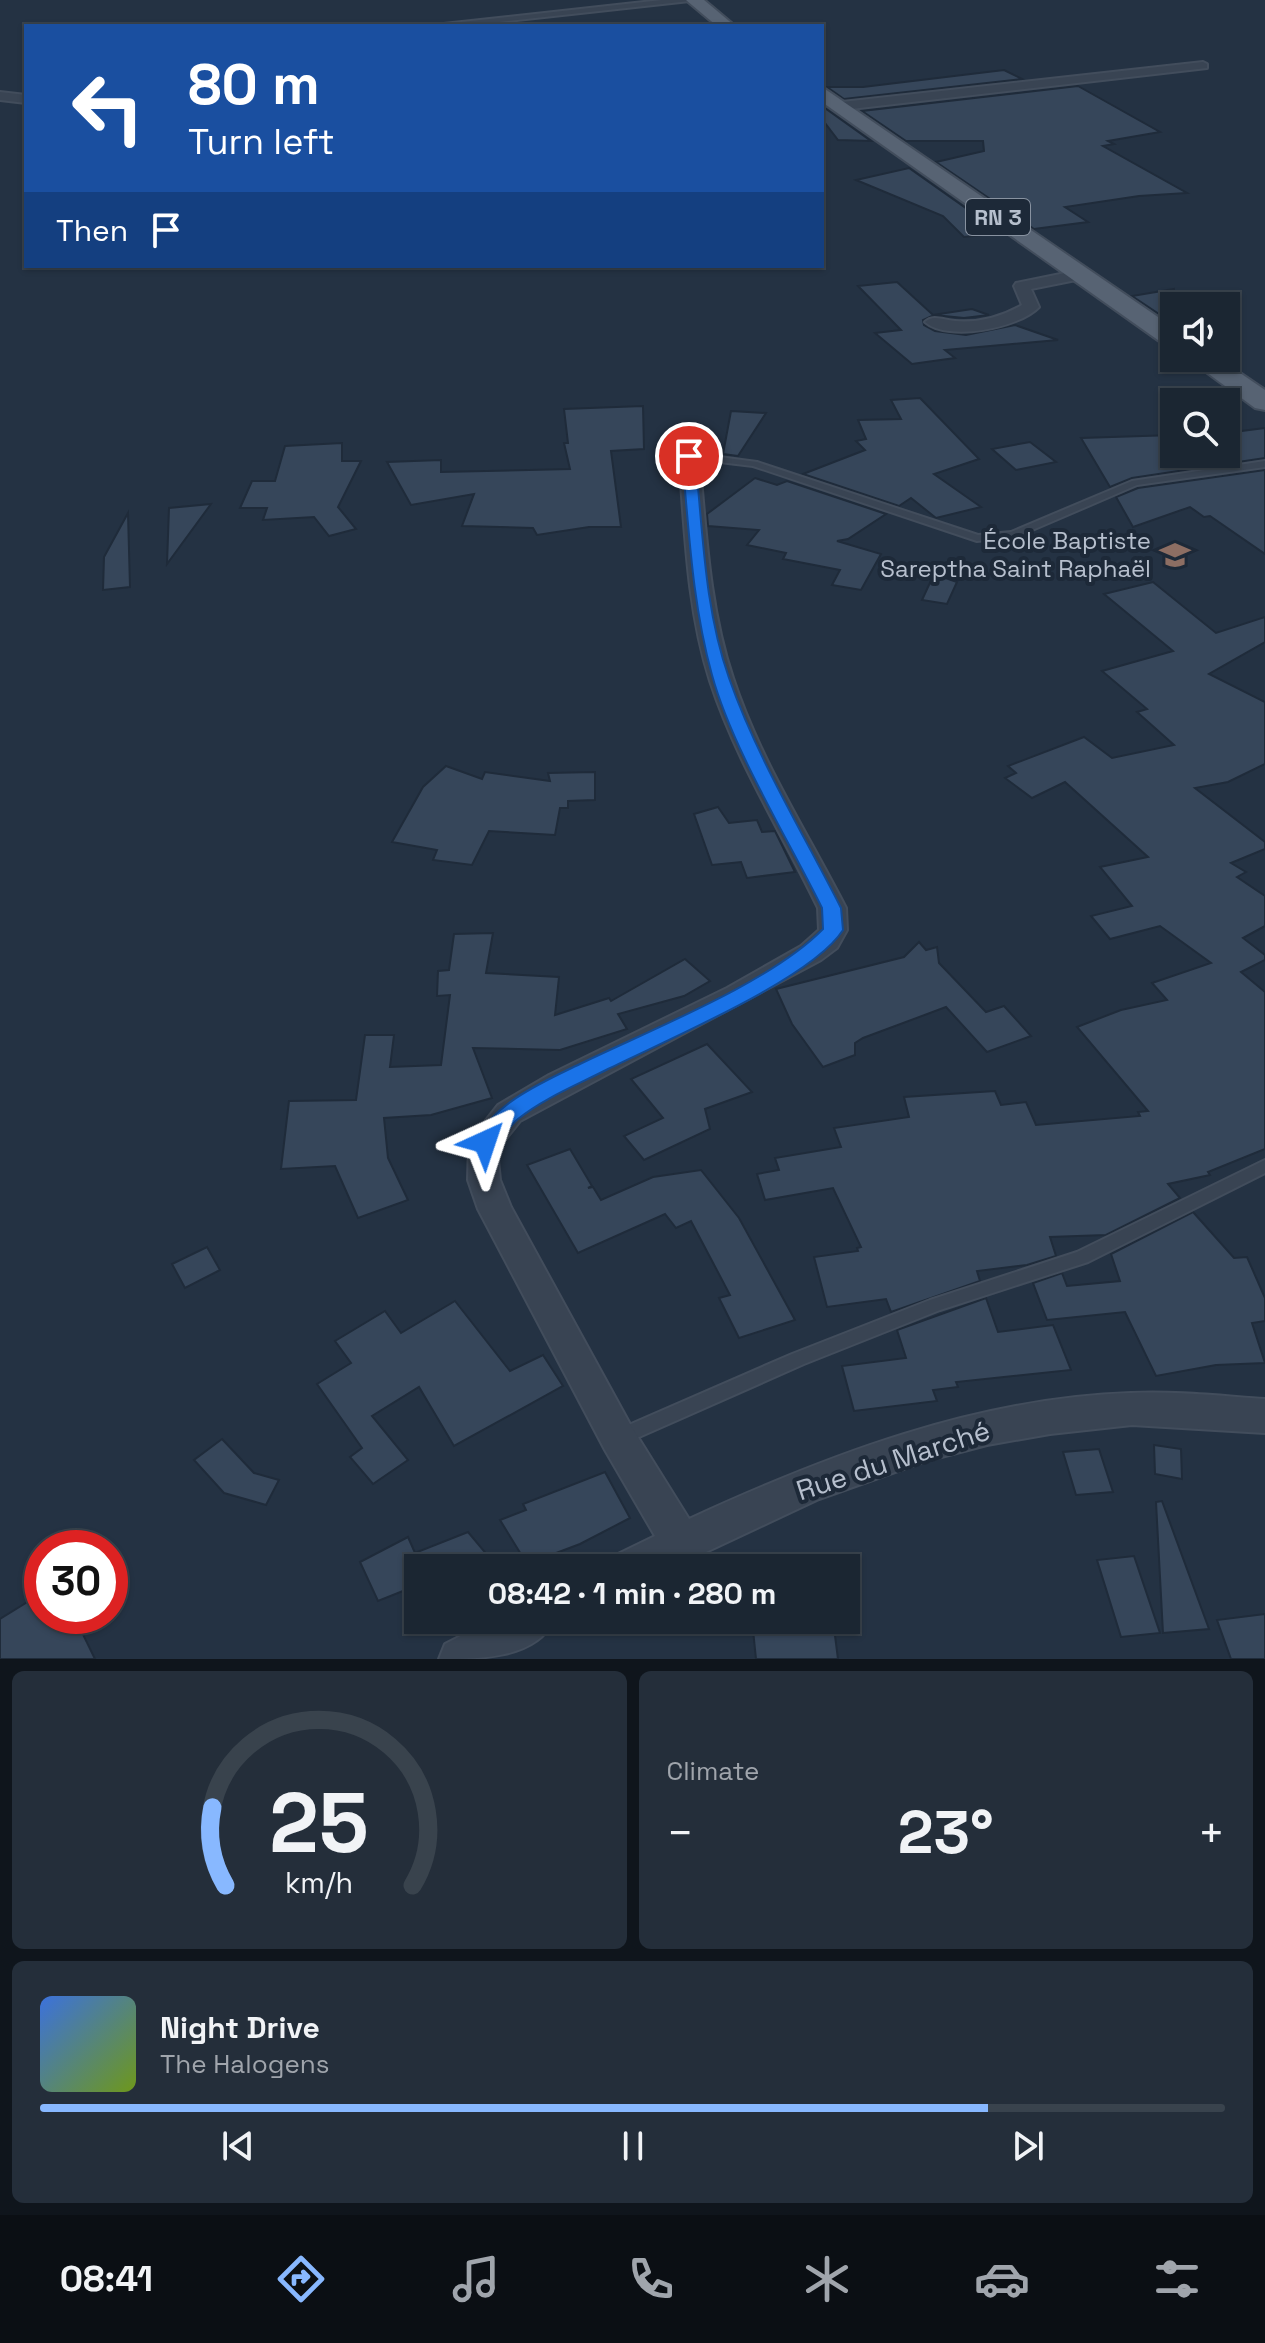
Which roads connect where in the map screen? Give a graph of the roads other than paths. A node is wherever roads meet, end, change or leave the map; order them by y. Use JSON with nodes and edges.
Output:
{"nodes":[{"id":1,"x":694,"y":0,"type":"edge"},
{"id":2,"x":450,"y":24,"type":"edge"},
{"id":3,"x":724,"y":24,"type":"edge"},
{"id":4,"x":1203,"y":66,"type":"dead end"},
{"id":5,"x":824,"y":94,"type":"edge"},
{"id":6,"x":0,"y":96,"type":"edge"},
{"id":7,"x":24,"y":99,"type":"edge"},
{"id":8,"x":842,"y":106,"type":"junction"},
{"id":9,"x":1080,"y":275,"type":"junction"},
{"id":10,"x":933,"y":322,"type":"dead end"},
{"id":11,"x":1160,"y":330,"type":"edge"},
{"id":12,"x":1221,"y":372,"type":"edge"},
{"id":13,"x":1265,"y":402,"type":"edge"},
{"id":14,"x":689,"y":456,"type":"joint"},
{"id":15,"x":1265,"y":464,"type":"edge"},
{"id":16,"x":1265,"y":1166,"type":"edge"},
{"id":17,"x":1265,"y":1416,"type":"edge"},
{"id":18,"x":618,"y":1438,"type":"junction"},
{"id":19,"x":681,"y":1542,"type":"junction"},
{"id":20,"x":658,"y":1554,"type":"edge"},
{"id":21,"x":507,"y":1634,"type":"edge"},
{"id":22,"x":460,"y":1659,"type":"edge"}],
"edges":[{"from":1,"to":2,"type":"street"},
{"from":1,"to":3,"type":"main road"},
{"from":4,"to":8,"type":"street"},
{"from":5,"to":8,"type":"main road","number":"RN 3"},
{"from":6,"to":7,"type":"street"},
{"from":8,"to":9,"type":"main road","number":"RN 3"},
{"from":9,"to":10,"type":"street"},
{"from":9,"to":11,"type":"main road","number":"RN 3"},
{"from":12,"to":13,"type":"main road"},
{"from":14,"to":15,"type":"lane"},
{"from":14,"to":18,"type":"street"},
{"from":16,"to":18,"type":"lane"},
{"from":17,"to":19,"type":"street","name":"Rue du Marché"},
{"from":18,"to":19,"type":"street"},
{"from":19,"to":20,"type":"street","name":"Rue du Marché"},
{"from":21,"to":22,"type":"street"}]}
